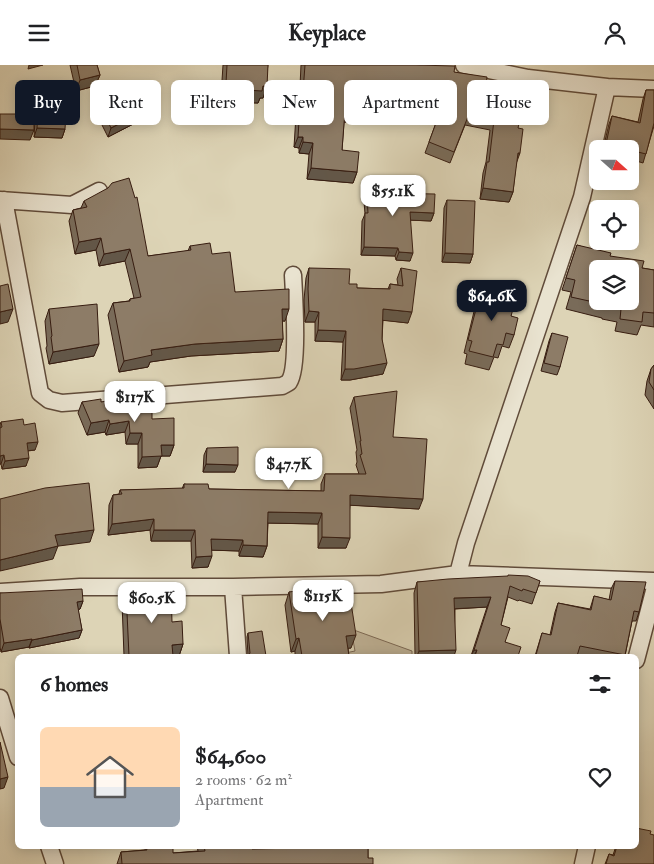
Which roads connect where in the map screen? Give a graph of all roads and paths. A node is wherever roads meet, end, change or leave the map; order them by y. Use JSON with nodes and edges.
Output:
{"nodes":[{"id":1,"x":464,"y":65,"type":"edge"},
{"id":2,"x":608,"y":87,"type":"junction"},
{"id":3,"x":654,"y":89,"type":"edge"},
{"id":4,"x":99,"y":191,"type":"edge"},
{"id":5,"x":2,"y":200,"type":"edge"},
{"id":6,"x":293,"y":275,"type":"dead end"},
{"id":7,"x":458,"y":574,"type":"junction"},
{"id":8,"x":654,"y":581,"type":"edge"},
{"id":9,"x":233,"y":587,"type":"junction"},
{"id":10,"x":0,"y":592,"type":"edge"},
{"id":11,"x":653,"y":597,"type":"edge"},
{"id":12,"x":238,"y":654,"type":"edge"},
{"id":13,"x":638,"y":654,"type":"edge"},
{"id":14,"x":0,"y":698,"type":"edge"},
{"id":15,"x":15,"y":747,"type":"edge"},
{"id":16,"x":50,"y":849,"type":"edge"},
{"id":17,"x":586,"y":849,"type":"edge"},
{"id":18,"x":55,"y":864,"type":"edge"},
{"id":19,"x":582,"y":864,"type":"edge"}],
"edges":[{"from":1,"to":2,"type":"street"},
{"from":2,"to":3,"type":"street"},
{"from":2,"to":7,"type":"street"},
{"from":4,"to":5,"type":"street"},
{"from":5,"to":6,"type":"street"},
{"from":7,"to":8,"type":"street"},
{"from":7,"to":9,"type":"street"},
{"from":9,"to":10,"type":"street"},
{"from":9,"to":12,"type":"street"},
{"from":11,"to":13,"type":"street"},
{"from":14,"to":15,"type":"street"},
{"from":16,"to":18,"type":"street"},
{"from":17,"to":19,"type":"street"}]}
